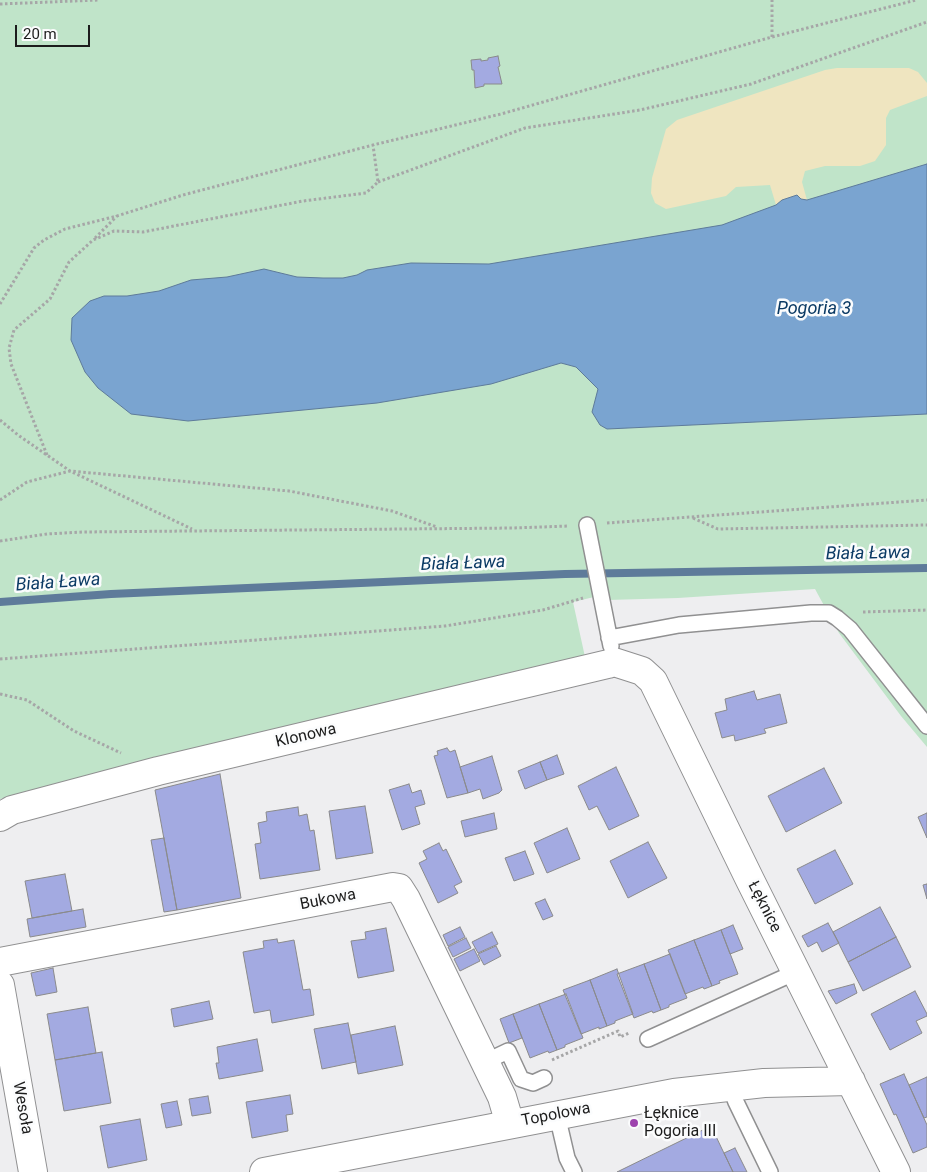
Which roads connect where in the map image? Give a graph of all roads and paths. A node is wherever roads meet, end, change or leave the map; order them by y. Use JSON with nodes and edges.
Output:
{"nodes":[{"id":1,"x":99,"y":0,"type":"edge"},
{"id":2,"x":772,"y":0,"type":"edge"},
{"id":3,"x":916,"y":0,"type":"edge"},
{"id":4,"x":0,"y":4,"type":"edge"},
{"id":5,"x":927,"y":22,"type":"edge"},
{"id":6,"x":772,"y":37,"type":"junction"},
{"id":7,"x":373,"y":145,"type":"junction"},
{"id":8,"x":378,"y":182,"type":"junction"},
{"id":9,"x":117,"y":216,"type":"junction"},
{"id":10,"x":93,"y":240,"type":"junction"},
{"id":11,"x":0,"y":304,"type":"edge"},
{"id":12,"x":0,"y":420,"type":"edge"},
{"id":13,"x":47,"y":455,"type":"junction"},
{"id":14,"x":70,"y":471,"type":"junction"},
{"id":15,"x":0,"y":500,"type":"edge"},
{"id":16,"x":927,"y":500,"type":"edge"},
{"id":17,"x":691,"y":518,"type":"junction"},
{"id":18,"x":587,"y":525,"type":"junction"},
{"id":19,"x":927,"y":525,"type":"edge"},
{"id":20,"x":438,"y":528,"type":"junction"},
{"id":21,"x":194,"y":530,"type":"junction"},
{"id":22,"x":0,"y":541,"type":"edge"},
{"id":23,"x":601,"y":597,"type":"junction"},
{"id":24,"x":927,"y":610,"type":"edge"},
{"id":25,"x":828,"y":613,"type":"junction"},
{"id":26,"x":612,"y":650,"type":"junction"},
{"id":27,"x":0,"y":659,"type":"edge"},
{"id":28,"x":0,"y":694,"type":"edge"},
{"id":29,"x":927,"y":726,"type":"edge"},
{"id":30,"x":158,"y":771,"type":"junction"},
{"id":31,"x":0,"y":817,"type":"edge"},
{"id":32,"x":0,"y":962,"type":"edge"},
{"id":33,"x":796,"y":972,"type":"junction"},
{"id":34,"x":0,"y":985,"type":"edge"},
{"id":35,"x":648,"y":1039,"type":"joint"},
{"id":36,"x":485,"y":1062,"type":"junction"},
{"id":37,"x":544,"y":1078,"type":"joint"},
{"id":38,"x":851,"y":1081,"type":"junction"},
{"id":39,"x":730,"y":1086,"type":"junction"},
{"id":40,"x":557,"y":1115,"type":"junction"},
{"id":41,"x":510,"y":1124,"type":"junction"},
{"id":42,"x":33,"y":1172,"type":"edge"},
{"id":43,"x":264,"y":1172,"type":"edge"},
{"id":44,"x":574,"y":1172,"type":"edge"},
{"id":45,"x":770,"y":1172,"type":"edge"},
{"id":46,"x":896,"y":1172,"type":"edge"}],
"edges":[{"from":1,"to":4,"type":"path"},
{"from":2,"to":6,"type":"path"},
{"from":3,"to":6,"type":"path"},
{"from":5,"to":8,"type":"path"},
{"from":6,"to":7,"type":"path"},
{"from":7,"to":8,"type":"path"},
{"from":7,"to":9,"type":"path"},
{"from":8,"to":10,"type":"path"},
{"from":9,"to":10,"type":"path"},
{"from":9,"to":11,"type":"path"},
{"from":10,"to":13,"type":"path"},
{"from":12,"to":13,"type":"path"},
{"from":13,"to":14,"type":"path"},
{"from":14,"to":15,"type":"path"},
{"from":14,"to":20,"type":"path"},
{"from":14,"to":21,"type":"path"},
{"from":16,"to":17,"type":"path"},
{"from":17,"to":18,"type":"path"},
{"from":17,"to":19,"type":"path"},
{"from":18,"to":20,"type":"path"},
{"from":18,"to":23,"type":"lane"},
{"from":20,"to":21,"type":"path"},
{"from":21,"to":22,"type":"path"},
{"from":23,"to":26,"type":"lane"},
{"from":23,"to":27,"type":"path"},
{"from":24,"to":25,"type":"path"},
{"from":25,"to":26,"type":"lane"},
{"from":25,"to":29,"type":"lane"},
{"from":26,"to":30,"type":"street","name":"Klonowa"},
{"from":26,"to":33,"type":"street","name":"Łęknice"},
{"from":28,"to":30,"type":"path"},
{"from":30,"to":31,"type":"street","name":"Klonowa"},
{"from":32,"to":36,"type":"street","name":"Bukowa"},
{"from":33,"to":35,"type":"lane"},
{"from":33,"to":38,"type":"street","name":"Łęknice"},
{"from":34,"to":42,"type":"street","name":"Wesoła"},
{"from":35,"to":37,"type":"path"},
{"from":36,"to":37,"type":"lane"},
{"from":36,"to":41,"type":"street","name":"Bukowa"},
{"from":38,"to":39,"type":"street","name":"Topolowa"},
{"from":38,"to":46,"type":"street","name":"Łęknice"},
{"from":39,"to":40,"type":"street","name":"Topolowa"},
{"from":39,"to":45,"type":"lane"},
{"from":40,"to":41,"type":"street","name":"Topolowa"},
{"from":40,"to":44,"type":"lane"},
{"from":41,"to":43,"type":"street","name":"Topolowa"}]}
